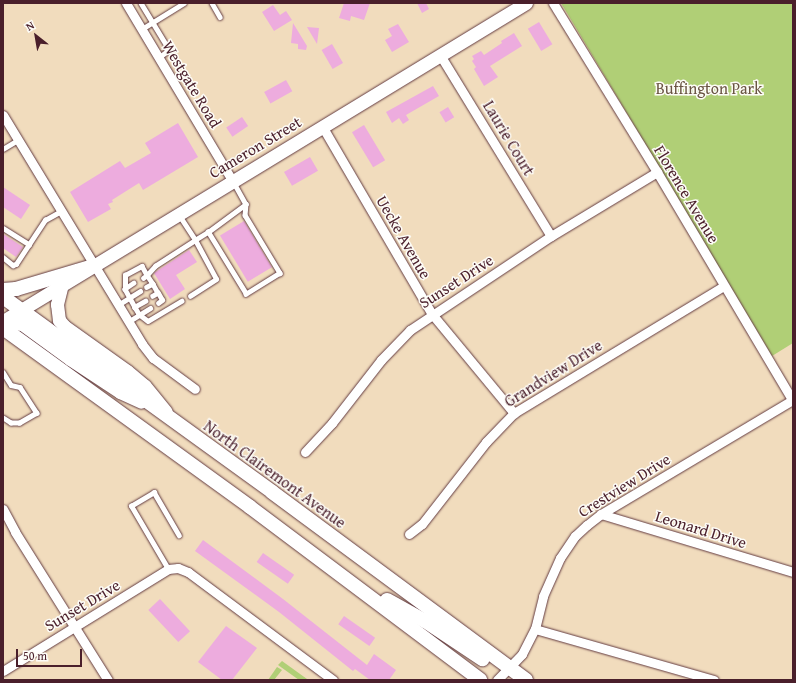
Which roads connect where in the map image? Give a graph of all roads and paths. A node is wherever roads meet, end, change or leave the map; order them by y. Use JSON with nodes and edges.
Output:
{"nodes":[{"id":1,"x":126,"y":3,"type":"edge"},
{"id":2,"x":141,"y":3,"type":"edge"},
{"id":3,"x":184,"y":3,"type":"edge"},
{"id":4,"x":212,"y":3,"type":"edge"},
{"id":5,"x":526,"y":3,"type":"edge"},
{"id":6,"x":553,"y":3,"type":"edge"},
{"id":7,"x":220,"y":17,"type":"dead end"},
{"id":8,"x":153,"y":22,"type":"junction"},
{"id":9,"x":142,"y":29,"type":"junction"},
{"id":10,"x":440,"y":55,"type":"junction"},
{"id":11,"x":159,"y":58,"type":"junction"},
{"id":12,"x":3,"y":115,"type":"edge"},
{"id":13,"x":322,"y":126,"type":"junction"},
{"id":14,"x":18,"y":140,"type":"junction"},
{"id":15,"x":3,"y":149,"type":"edge"},
{"id":16,"x":657,"y":172,"type":"junction"},
{"id":17,"x":232,"y":180,"type":"junction"},
{"id":18,"x":246,"y":204,"type":"junction"},
{"id":19,"x":61,"y":211,"type":"junction"},
{"id":20,"x":178,"y":213,"type":"junction"},
{"id":21,"x":3,"y":228,"type":"edge"},
{"id":22,"x":208,"y":232,"type":"junction"},
{"id":23,"x":551,"y":236,"type":"junction"},
{"id":24,"x":195,"y":240,"type":"junction"},
{"id":25,"x":29,"y":244,"type":"junction"},
{"id":26,"x":3,"y":257,"type":"edge"},
{"id":27,"x":93,"y":266,"type":"junction"},
{"id":28,"x":145,"y":276,"type":"junction"},
{"id":29,"x":134,"y":283,"type":"dead end"},
{"id":30,"x":62,"y":284,"type":"junction"},
{"id":31,"x":153,"y":284,"type":"junction"},
{"id":32,"x":724,"y":286,"type":"junction"},
{"id":33,"x":147,"y":287,"type":"dead end"},
{"id":34,"x":125,"y":289,"type":"junction"},
{"id":35,"x":3,"y":290,"type":"edge"},
{"id":36,"x":140,"y":291,"type":"dead end"},
{"id":37,"x":158,"y":293,"type":"junction"},
{"id":38,"x":153,"y":296,"type":"dead end"},
{"id":39,"x":190,"y":296,"type":"dead end"},
{"id":40,"x":3,"y":297,"type":"edge"},
{"id":41,"x":129,"y":298,"type":"junction"},
{"id":42,"x":146,"y":301,"type":"dead end"},
{"id":43,"x":181,"y":301,"type":"dead end"},
{"id":44,"x":118,"y":305,"type":"junction"},
{"id":45,"x":135,"y":307,"type":"junction"},
{"id":46,"x":3,"y":308,"type":"edge"},
{"id":47,"x":150,"y":308,"type":"dead end"},
{"id":48,"x":20,"y":309,"type":"junction"},
{"id":49,"x":168,"y":309,"type":"junction"},
{"id":50,"x":139,"y":314,"type":"junction"},
{"id":51,"x":432,"y":314,"type":"junction"},
{"id":52,"x":3,"y":322,"type":"edge"},
{"id":53,"x":128,"y":322,"type":"junction"},
{"id":54,"x":3,"y":328,"type":"edge"},
{"id":55,"x":3,"y":343,"type":"edge"},
{"id":56,"x":26,"y":345,"type":"junction"},
{"id":57,"x":3,"y":372,"type":"edge"},
{"id":58,"x":195,"y":390,"type":"dead end"},
{"id":59,"x":793,"y":400,"type":"edge"},
{"id":60,"x":159,"y":410,"type":"junction"},
{"id":61,"x":514,"y":413,"type":"junction"},
{"id":62,"x":3,"y":418,"type":"edge"},
{"id":63,"x":172,"y":420,"type":"junction"},
{"id":64,"x":305,"y":452,"type":"dead end"},
{"id":65,"x":3,"y":509,"type":"edge"},
{"id":66,"x":601,"y":514,"type":"junction"},
{"id":67,"x":409,"y":534,"type":"dead end"},
{"id":68,"x":179,"y":535,"type":"dead end"},
{"id":69,"x":173,"y":568,"type":"junction"},
{"id":70,"x":793,"y":572,"type":"edge"},
{"id":71,"x":354,"y":584,"type":"junction"},
{"id":72,"x":74,"y":627,"type":"junction"},
{"id":73,"x":535,"y":629,"type":"junction"},
{"id":74,"x":510,"y":668,"type":"junction"},
{"id":75,"x":3,"y":670,"type":"edge"},
{"id":76,"x":108,"y":680,"type":"edge"},
{"id":77,"x":333,"y":680,"type":"edge"},
{"id":78,"x":480,"y":680,"type":"edge"},
{"id":79,"x":497,"y":680,"type":"edge"},
{"id":80,"x":526,"y":680,"type":"edge"},
{"id":81,"x":714,"y":680,"type":"edge"}],
"edges":[{"from":1,"to":9,"type":"street","name":"Westgate Road"},
{"from":2,"to":8,"type":"lane"},
{"from":3,"to":8,"type":"lane"},
{"from":4,"to":7,"type":"lane"},
{"from":5,"to":10,"type":"main road","name":"Cameron Street"},
{"from":6,"to":16,"type":"street","name":"Florence Avenue"},
{"from":8,"to":9,"type":"lane"},
{"from":8,"to":11,"type":"lane"},
{"from":9,"to":11,"type":"street","name":"Westgate Road"},
{"from":10,"to":13,"type":"main road","name":"Cameron Street"},
{"from":10,"to":23,"type":"street","name":"Laurie Court"},
{"from":11,"to":17,"type":"street","name":"Westgate Road"},
{"from":12,"to":14,"type":"street"},
{"from":13,"to":17,"type":"main road","name":"Cameron Street"},
{"from":13,"to":51,"type":"street","name":"Uecke Avenue"},
{"from":14,"to":15,"type":"lane"},
{"from":14,"to":19,"type":"street"},
{"from":16,"to":23,"type":"street","name":"Sunset Drive"},
{"from":16,"to":32,"type":"street","name":"Florence Avenue"},
{"from":17,"to":18,"type":"lane"},
{"from":17,"to":20,"type":"main road","name":"Cameron Street"},
{"from":18,"to":22,"type":"lane"},
{"from":18,"to":22,"type":"lane"},
{"from":19,"to":25,"type":"lane"},
{"from":19,"to":27,"type":"street"},
{"from":20,"to":24,"type":"lane"},
{"from":20,"to":27,"type":"main road","name":"Cameron Street"},
{"from":21,"to":25,"type":"lane"},
{"from":22,"to":24,"type":"lane"},
{"from":23,"to":51,"type":"street","name":"Sunset Drive"},
{"from":24,"to":28,"type":"lane"},
{"from":24,"to":39,"type":"lane"},
{"from":25,"to":26,"type":"lane"},
{"from":27,"to":30,"type":"main road","name":"Cameron Street"},
{"from":27,"to":35,"type":"main road"},
{"from":27,"to":44,"type":"street"},
{"from":28,"to":31,"type":"lane"},
{"from":28,"to":34,"type":"lane"},
{"from":29,"to":34,"type":"lane"},
{"from":30,"to":48,"type":"main road","name":"Cameron Street"},
{"from":30,"to":63,"type":"main road"},
{"from":31,"to":33,"type":"lane"},
{"from":31,"to":37,"type":"lane"},
{"from":32,"to":59,"type":"street","name":"Florence Avenue"},
{"from":32,"to":61,"type":"street","name":"Grandview Drive"},
{"from":34,"to":41,"type":"lane"},
{"from":36,"to":41,"type":"lane"},
{"from":37,"to":38,"type":"lane"},
{"from":37,"to":49,"type":"lane"},
{"from":40,"to":48,"type":"main road","name":"North Clairemont Avenue"},
{"from":41,"to":44,"type":"lane"},
{"from":41,"to":45,"type":"lane"},
{"from":42,"to":45,"type":"lane"},
{"from":43,"to":49,"type":"lane"},
{"from":44,"to":53,"type":"street"},
{"from":45,"to":50,"type":"lane"},
{"from":46,"to":48,"type":"main road"},
{"from":47,"to":50,"type":"lane"},
{"from":48,"to":52,"type":"main road","name":"Cameron Street"},
{"from":48,"to":60,"type":"main road","name":"North Clairemont Avenue"},
{"from":49,"to":50,"type":"lane"},
{"from":50,"to":53,"type":"lane"},
{"from":51,"to":61,"type":"street","name":"Uecke Avenue"},
{"from":51,"to":64,"type":"street","name":"Sunset Drive"},
{"from":52,"to":60,"type":"main road"},
{"from":53,"to":58,"type":"street"},
{"from":54,"to":56,"type":"main road"},
{"from":55,"to":56,"type":"main road"},
{"from":56,"to":71,"type":"main road"},
{"from":57,"to":62,"type":"lane"},
{"from":59,"to":66,"type":"street","name":"Crestview Drive"},
{"from":60,"to":63,"type":"main road","name":"North Clairemont Avenue"},
{"from":61,"to":67,"type":"street","name":"Grandview Drive"},
{"from":63,"to":74,"type":"main road","name":"North Clairemont Avenue"},
{"from":65,"to":72,"type":"street"},
{"from":66,"to":70,"type":"street","name":"Leonard Drive"},
{"from":66,"to":73,"type":"street","name":"Crestview Drive"},
{"from":68,"to":69,"type":"lane"},
{"from":69,"to":72,"type":"street","name":"Sunset Drive"},
{"from":69,"to":77,"type":"street"},
{"from":71,"to":74,"type":"main road"},
{"from":71,"to":78,"type":"main road"},
{"from":72,"to":75,"type":"street","name":"Sunset Drive"},
{"from":72,"to":76,"type":"street"},
{"from":73,"to":74,"type":"street","name":"Crestview Drive"},
{"from":73,"to":81,"type":"street"},
{"from":74,"to":79,"type":"street","name":"Crestview Drive"},
{"from":74,"to":80,"type":"main road","name":"North Clairemont Avenue"}]}
